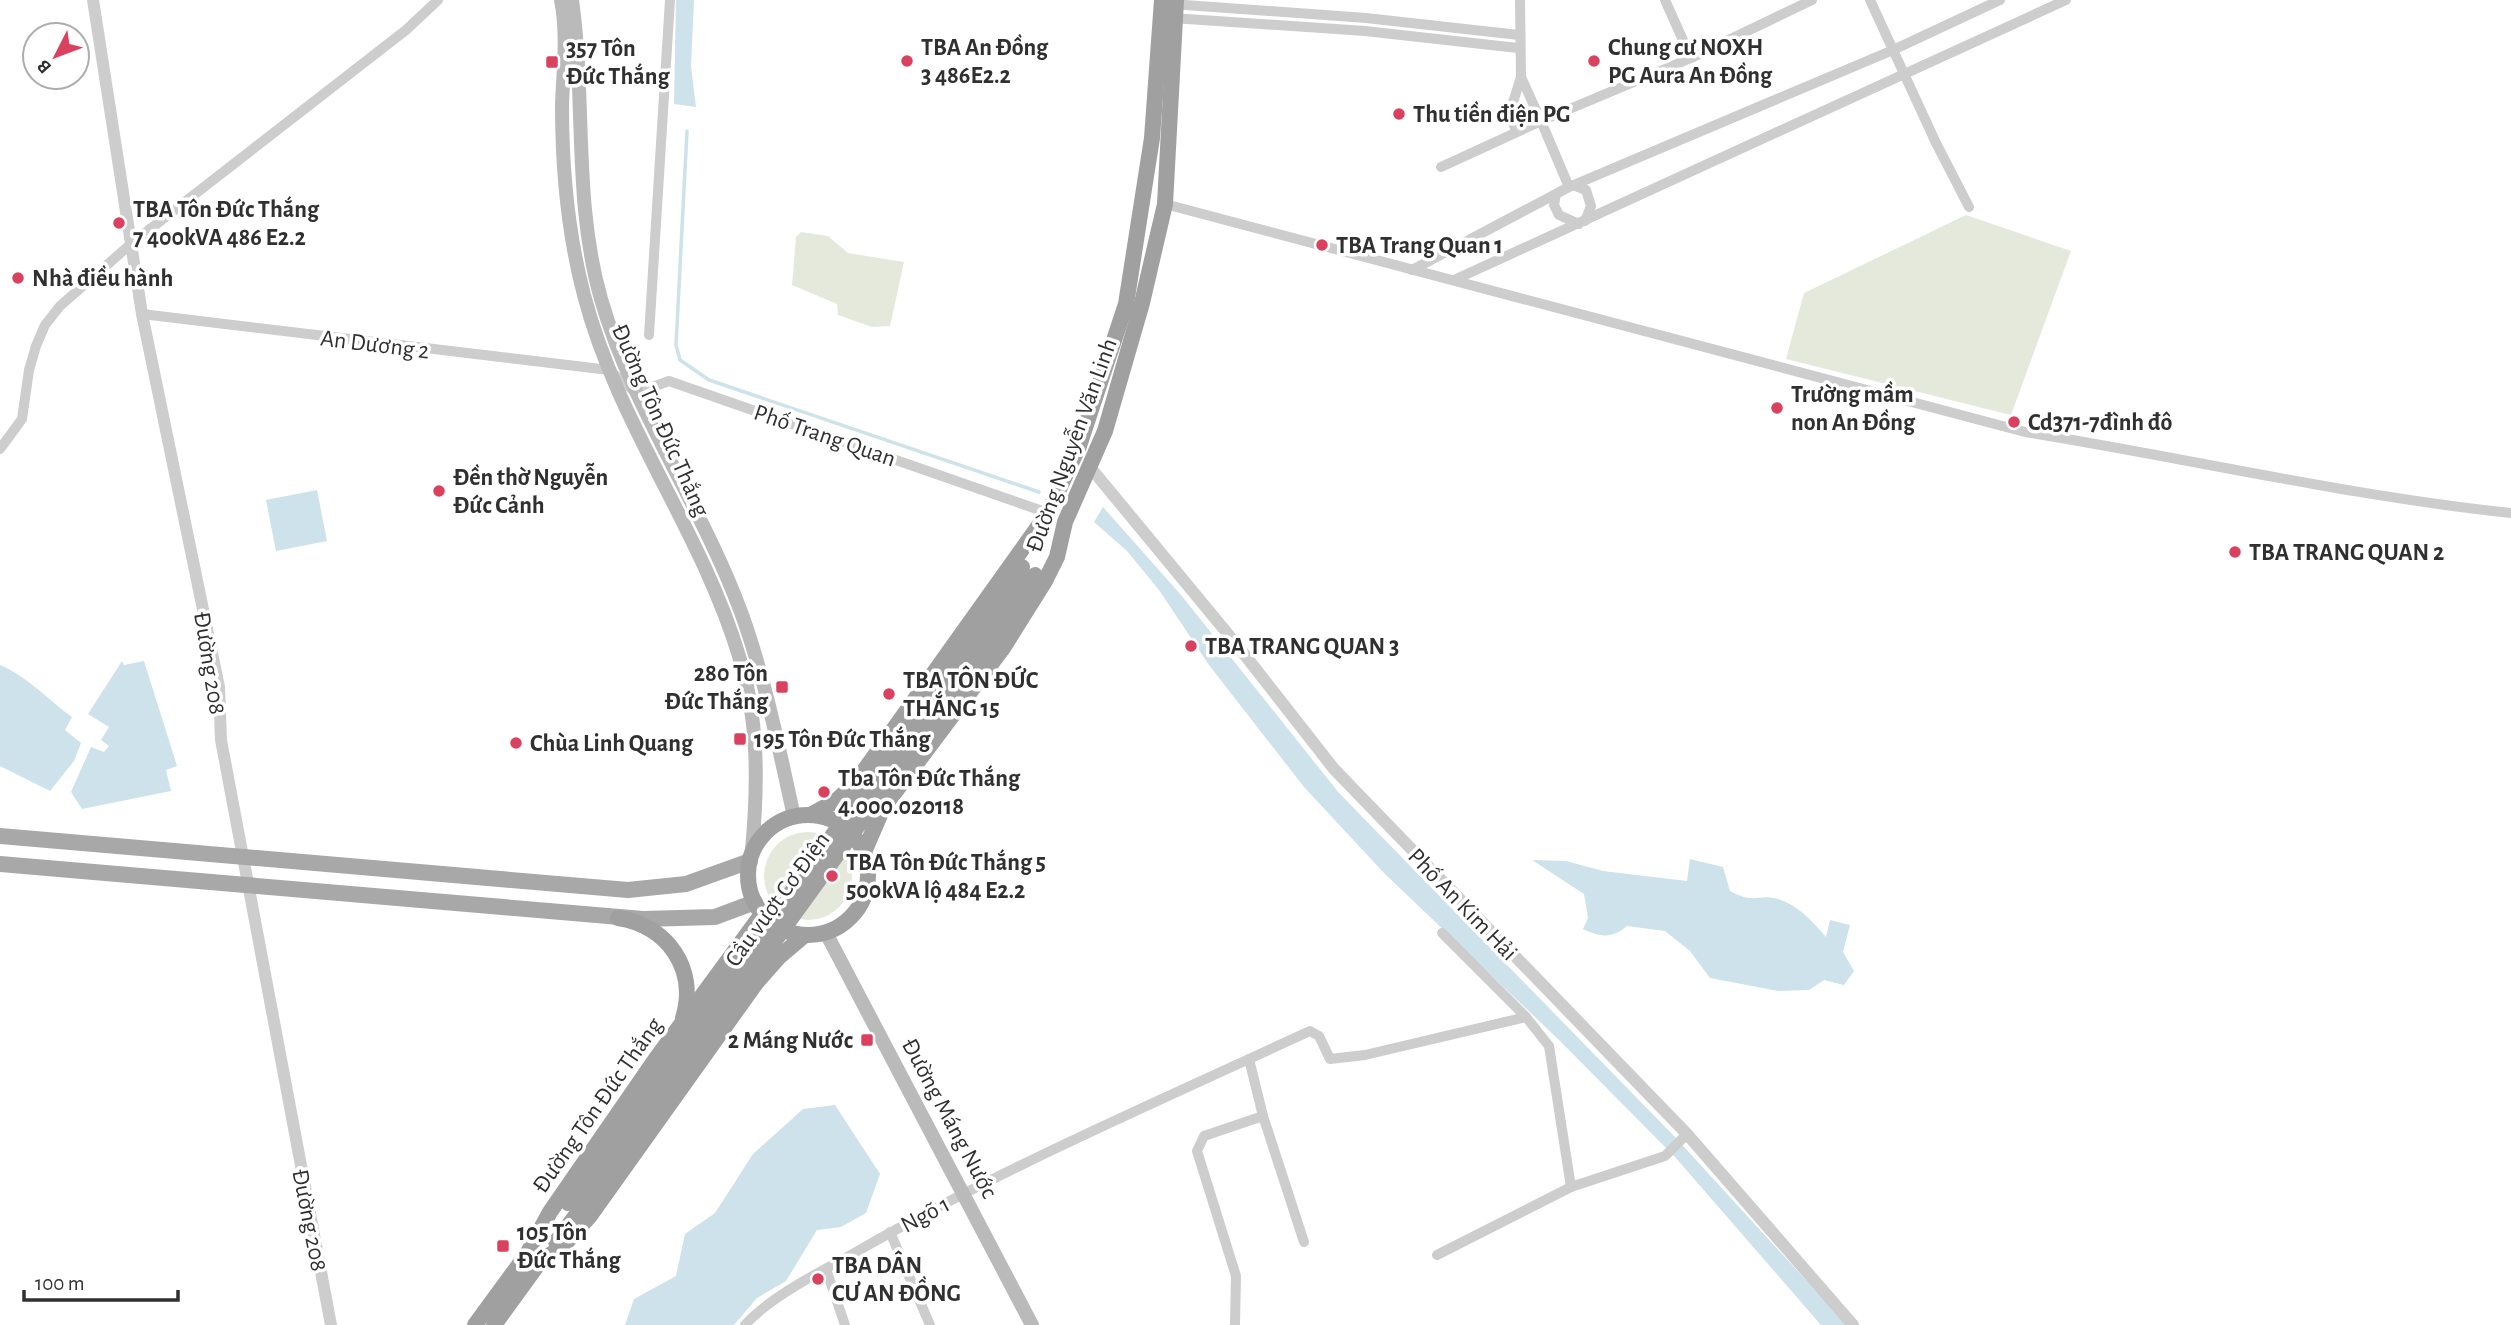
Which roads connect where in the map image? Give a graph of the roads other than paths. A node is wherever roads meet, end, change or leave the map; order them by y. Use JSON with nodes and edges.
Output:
{"nodes":[{"id":1,"x":93,"y":0,"type":"edge"},
{"id":2,"x":438,"y":0,"type":"edge"},
{"id":3,"x":561,"y":0,"type":"edge"},
{"id":4,"x":572,"y":0,"type":"edge"},
{"id":5,"x":670,"y":0,"type":"edge"},
{"id":6,"x":1520,"y":0,"type":"edge"},
{"id":7,"x":1665,"y":0,"type":"edge"},
{"id":8,"x":1812,"y":0,"type":"edge"},
{"id":9,"x":1870,"y":0,"type":"edge"},
{"id":10,"x":2000,"y":0,"type":"edge"},
{"id":11,"x":2066,"y":0,"type":"edge"},
{"id":12,"x":1169,"y":7,"type":"edge"},
{"id":13,"x":1519,"y":35,"type":"junction"},
{"id":14,"x":1518,"y":48,"type":"junction"},
{"id":15,"x":1893,"y":50,"type":"junction"},
{"id":16,"x":1691,"y":58,"type":"junction"},
{"id":17,"x":1906,"y":75,"type":"junction"},
{"id":18,"x":1521,"y":77,"type":"junction"},
{"id":19,"x":1541,"y":121,"type":"junction"},
{"id":20,"x":1516,"y":130,"type":"junction"},
{"id":21,"x":1441,"y":167,"type":"dead end"},
{"id":22,"x":1571,"y":186,"type":"junction"},
{"id":23,"x":1556,"y":194,"type":"junction"},
{"id":24,"x":1165,"y":204,"type":"junction"},
{"id":25,"x":1969,"y":207,"type":"dead end"},
{"id":26,"x":1582,"y":223,"type":"junction"},
{"id":27,"x":132,"y":243,"type":"junction"},
{"id":28,"x":1412,"y":270,"type":"junction"},
{"id":29,"x":1453,"y":281,"type":"junction"},
{"id":30,"x":142,"y":314,"type":"junction"},
{"id":31,"x":649,"y":335,"type":"dead end"},
{"id":32,"x":609,"y":370,"type":"junction"},
{"id":33,"x":636,"y":393,"type":"junction"},
{"id":34,"x":0,"y":449,"type":"edge"},
{"id":35,"x":1090,"y":467,"type":"junction"},
{"id":36,"x":1048,"y":513,"type":"junction"},
{"id":37,"x":2511,"y":513,"type":"edge"},
{"id":38,"x":1065,"y":522,"type":"junction"},
{"id":39,"x":1028,"y":571,"type":"junction"},
{"id":40,"x":812,"y":814,"type":"junction"},
{"id":41,"x":794,"y":817,"type":"junction"},
{"id":42,"x":0,"y":836,"type":"edge"},
{"id":43,"x":864,"y":852,"type":"junction"},
{"id":44,"x":751,"y":855,"type":"junction"},
{"id":45,"x":245,"y":857,"type":"junction"},
{"id":46,"x":0,"y":864,"type":"edge"},
{"id":47,"x":570,"y":885,"type":"junction"},
{"id":48,"x":249,"y":887,"type":"junction"},
{"id":49,"x":758,"y":908,"type":"junction"},
{"id":50,"x":568,"y":912,"type":"junction"},
{"id":51,"x":618,"y":918,"type":"junction"},
{"id":52,"x":826,"y":933,"type":"junction"},
{"id":53,"x":1442,"y":933,"type":"dead end"},
{"id":54,"x":805,"y":935,"type":"junction"},
{"id":55,"x":1526,"y":1017,"type":"junction"},
{"id":56,"x":679,"y":1026,"type":"junction"},
{"id":57,"x":1249,"y":1059,"type":"junction"},
{"id":58,"x":1263,"y":1116,"type":"junction"},
{"id":59,"x":1684,"y":1137,"type":"junction"},
{"id":60,"x":1571,"y":1187,"type":"junction"},
{"id":61,"x":964,"y":1193,"type":"junction"},
{"id":62,"x":890,"y":1232,"type":"junction"},
{"id":63,"x":1304,"y":1242,"type":"dead end"},
{"id":64,"x":1437,"y":1255,"type":"dead end"},
{"id":65,"x":533,"y":1258,"type":"junction"},
{"id":66,"x":826,"y":1269,"type":"junction"},
{"id":67,"x":755,"y":1314,"type":"junction"},
{"id":68,"x":331,"y":1325,"type":"edge"},
{"id":69,"x":475,"y":1325,"type":"edge"},
{"id":70,"x":494,"y":1325,"type":"edge"},
{"id":71,"x":745,"y":1325,"type":"edge"},
{"id":72,"x":759,"y":1325,"type":"edge"},
{"id":73,"x":845,"y":1325,"type":"edge"},
{"id":74,"x":930,"y":1325,"type":"edge"},
{"id":75,"x":1032,"y":1325,"type":"edge"},
{"id":76,"x":1235,"y":1325,"type":"edge"},
{"id":77,"x":1853,"y":1325,"type":"edge"}],
"edges":[{"from":1,"to":27,"type":"street","name":"Đường 208"},
{"from":2,"to":27,"type":"street"},
{"from":3,"to":32,"type":"main road","name":"Đường Tôn Đức Thắng"},
{"from":4,"to":33,"type":"main road","name":"Đường Tôn Đức Thắng"},
{"from":5,"to":31,"type":"street"},
{"from":6,"to":13,"type":"street"},
{"from":7,"to":16,"type":"street"},
{"from":8,"to":16,"type":"street"},
{"from":9,"to":15,"type":"street"},
{"from":10,"to":15,"type":"street"},
{"from":11,"to":17,"type":"street"},
{"from":12,"to":13,"type":"street"},
{"from":12,"to":14,"type":"street"},
{"from":12,"to":24,"type":"highway","name":"Đường Nguyễn Văn Linh"},
{"from":12,"to":36,"type":"highway","name":"Đường Nguyễn Văn Linh"},
{"from":13,"to":14,"type":"street"},
{"from":14,"to":18,"type":"street"},
{"from":15,"to":17,"type":"street"},
{"from":15,"to":22,"type":"street"},
{"from":16,"to":19,"type":"street"},
{"from":17,"to":25,"type":"street"},
{"from":17,"to":26,"type":"street"},
{"from":18,"to":19,"type":"street"},
{"from":18,"to":20,"type":"street"},
{"from":19,"to":20,"type":"street"},
{"from":19,"to":22,"type":"street"},
{"from":20,"to":21,"type":"street"},
{"from":22,"to":23,"type":"street"},
{"from":22,"to":26,"type":"street"},
{"from":23,"to":26,"type":"street"},
{"from":23,"to":28,"type":"street"},
{"from":24,"to":28,"type":"street"},
{"from":24,"to":35,"type":"highway","name":"Đường Nguyễn Văn Linh"},
{"from":26,"to":29,"type":"street"},
{"from":27,"to":30,"type":"street","name":"Đường 208"},
{"from":27,"to":34,"type":"street"},
{"from":28,"to":29,"type":"street"},
{"from":29,"to":37,"type":"street"},
{"from":30,"to":32,"type":"street","name":"An Dương 2"},
{"from":30,"to":45,"type":"street","name":"Đường 208"},
{"from":32,"to":33,"type":"street"},
{"from":32,"to":44,"type":"main road","name":"Đường Tôn Đức Thắng"},
{"from":33,"to":36,"type":"street","name":"Phố Trang Quan"},
{"from":33,"to":41,"type":"main road","name":"Đường Tôn Đức Thắng"},
{"from":35,"to":38,"type":"highway","name":"Đường Nguyễn Văn Linh"},
{"from":35,"to":59,"type":"street","name":"Phố An Kim Hải"},
{"from":36,"to":39,"type":"highway","name":"Cầu vượt Cơ Điện"},
{"from":36,"to":40,"type":"highway","name":"Đường Nguyễn Văn Linh"},
{"from":38,"to":39,"type":"highway","name":"Cầu vượt Cơ Điện"},
{"from":38,"to":43,"type":"highway","name":"Đường Nguyễn Văn Linh"},
{"from":39,"to":65,"type":"highway","name":"Cầu vượt Cơ Điện","bridge":true},
{"from":40,"to":41,"type":"highway"},
{"from":40,"to":43,"type":"highway"},
{"from":41,"to":44,"type":"highway"},
{"from":42,"to":45,"type":"main road"},
{"from":43,"to":52,"type":"highway"},
{"from":44,"to":47,"type":"main road"},
{"from":44,"to":49,"type":"highway"},
{"from":45,"to":47,"type":"main road"},
{"from":45,"to":48,"type":"street","name":"Đường 208"},
{"from":46,"to":48,"type":"main road"},
{"from":47,"to":50,"type":"main road"},
{"from":48,"to":50,"type":"main road"},
{"from":48,"to":68,"type":"street","name":"Đường 208"},
{"from":49,"to":51,"type":"main road"},
{"from":49,"to":54,"type":"highway"},
{"from":49,"to":56,"type":"highway","name":"Đường Tôn Đức Thắng"},
{"from":50,"to":51,"type":"main road"},
{"from":51,"to":56,"type":"highway"},
{"from":52,"to":54,"type":"highway"},
{"from":52,"to":61,"type":"main road","name":"Đường Máng Nước"},
{"from":53,"to":55,"type":"street"},
{"from":54,"to":65,"type":"highway","name":"Đường Tôn Đức Thắng"},
{"from":55,"to":57,"type":"street","name":"Ngõ 1"},
{"from":55,"to":60,"type":"street"},
{"from":56,"to":65,"type":"highway","name":"Đường Tôn Đức Thắng"},
{"from":57,"to":58,"type":"street"},
{"from":57,"to":61,"type":"street","name":"Ngõ 1"},
{"from":58,"to":63,"type":"street"},
{"from":58,"to":76,"type":"street"},
{"from":59,"to":60,"type":"street"},
{"from":59,"to":77,"type":"street","name":"Phố An Kim Hải"},
{"from":60,"to":64,"type":"street"},
{"from":61,"to":62,"type":"street","name":"Ngõ 1"},
{"from":61,"to":75,"type":"main road","name":"Đường Máng Nước"},
{"from":62,"to":66,"type":"street","name":"Ngõ 1"},
{"from":62,"to":74,"type":"street"},
{"from":65,"to":69,"type":"highway","name":"Đường Tôn Đức Thắng"},
{"from":65,"to":70,"type":"highway","name":"Đường Tôn Đức Thắng"},
{"from":66,"to":67,"type":"street","name":"Ngõ 1"},
{"from":66,"to":73,"type":"street"},
{"from":67,"to":71,"type":"street","name":"Ngõ 1"},
{"from":67,"to":72,"type":"street"}]}
